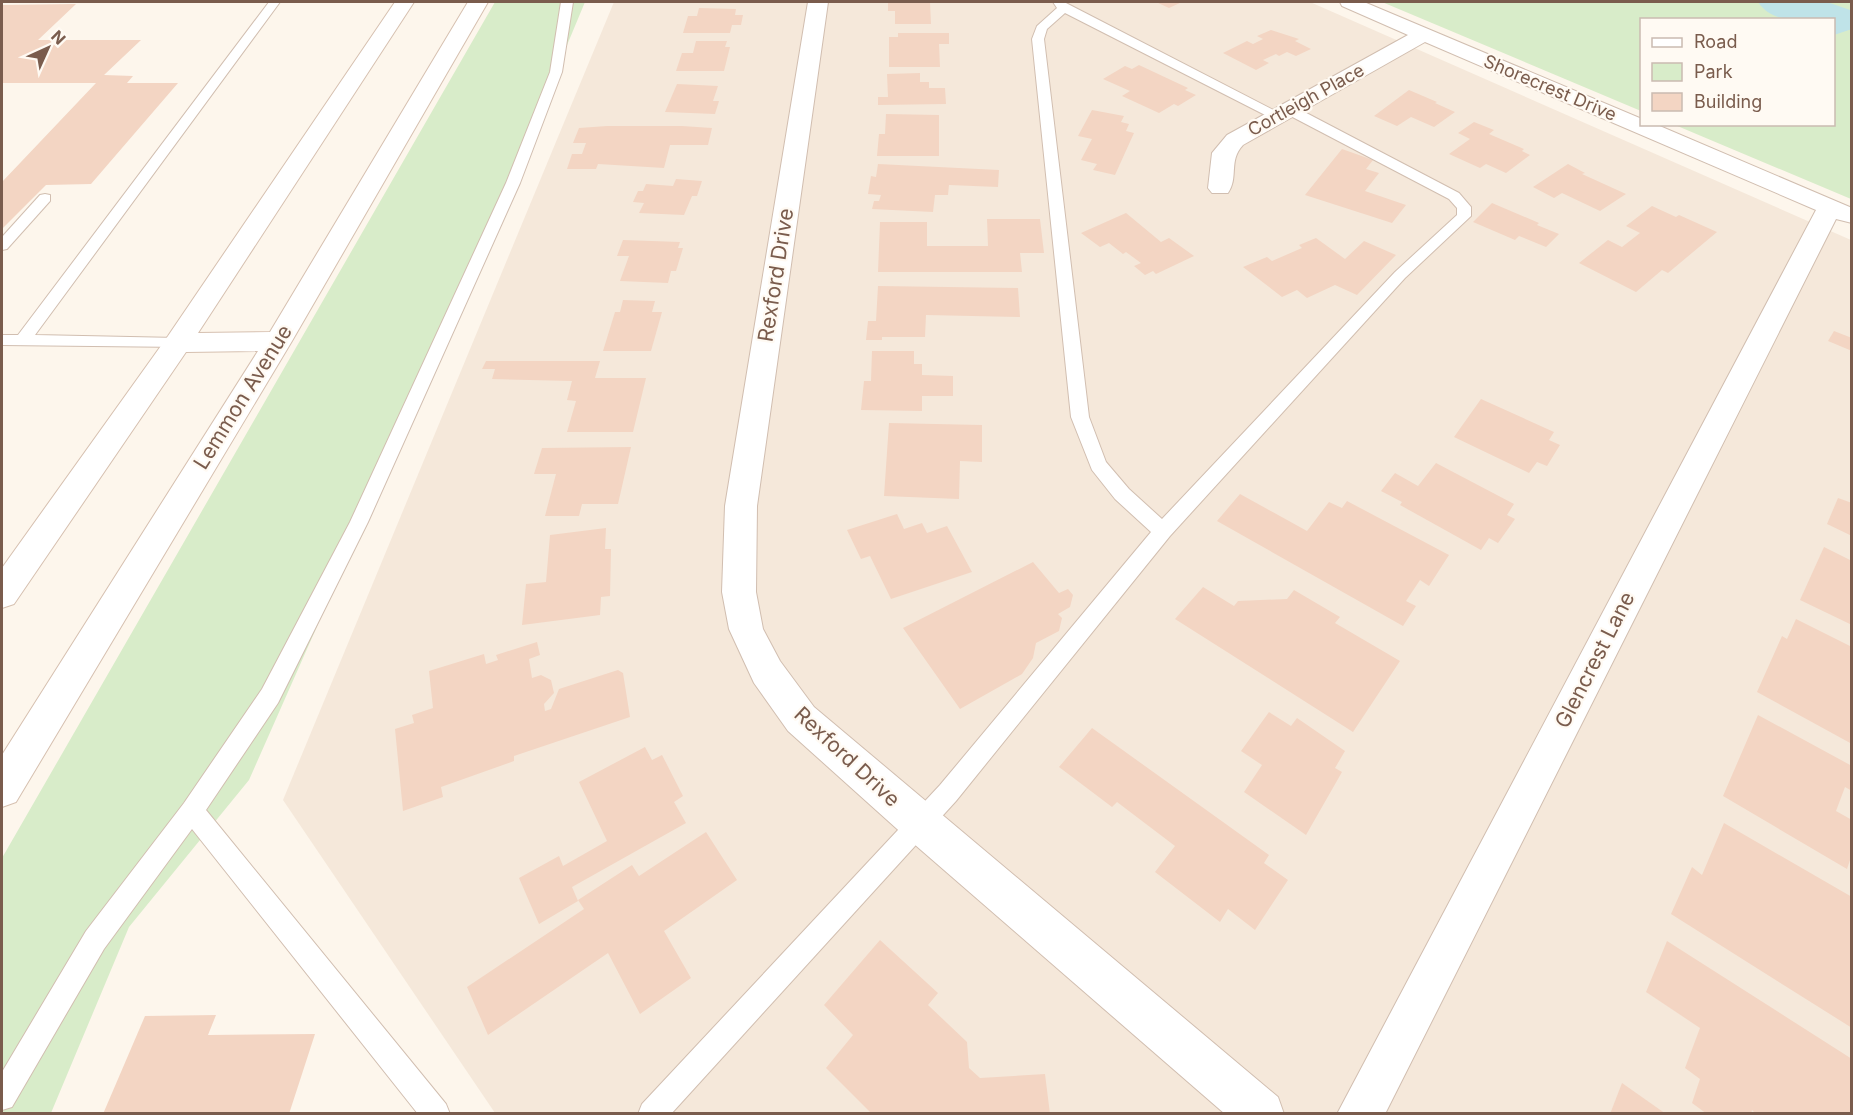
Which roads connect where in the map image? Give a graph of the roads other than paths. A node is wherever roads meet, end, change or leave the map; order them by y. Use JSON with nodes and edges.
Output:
{"nodes":[{"id":1,"x":274,"y":2,"type":"edge"},
{"id":2,"x":404,"y":2,"type":"edge"},
{"id":3,"x":478,"y":2,"type":"edge"},
{"id":4,"x":567,"y":2,"type":"edge"},
{"id":5,"x":818,"y":2,"type":"edge"},
{"id":6,"x":1349,"y":2,"type":"edge"},
{"id":7,"x":1061,"y":4,"type":"edge"},
{"id":8,"x":1424,"y":34,"type":"junction"},
{"id":9,"x":1282,"y":112,"type":"junction"},
{"id":10,"x":1220,"y":188,"type":"dead end"},
{"id":11,"x":45,"y":198,"type":"dead end"},
{"id":12,"x":1841,"y":212,"type":"edge"},
{"id":13,"x":2,"y":246,"type":"edge"},
{"id":14,"x":2,"y":341,"type":"edge"},
{"id":15,"x":22,"y":341,"type":"junction"},
{"id":16,"x":278,"y":341,"type":"junction"},
{"id":17,"x":178,"y":343,"type":"junction"},
{"id":18,"x":1163,"y":531,"type":"junction"},
{"id":19,"x":2,"y":594,"type":"edge"},
{"id":20,"x":2,"y":789,"type":"edge"},
{"id":21,"x":192,"y":811,"type":"junction"},
{"id":22,"x":920,"y":824,"type":"junction"},
{"id":23,"x":2,"y":1098,"type":"edge"},
{"id":24,"x":436,"y":1113,"type":"edge"},
{"id":25,"x":652,"y":1113,"type":"edge"},
{"id":26,"x":1261,"y":1113,"type":"edge"},
{"id":27,"x":1360,"y":1113,"type":"edge"}],
"edges":[{"from":1,"to":15,"type":"lane"},
{"from":2,"to":17,"type":"street"},
{"from":3,"to":16,"type":"street","name":"Lemmon Avenue"},
{"from":4,"to":21,"type":"lane"},
{"from":5,"to":22,"type":"street","name":"Rexford Drive"},
{"from":6,"to":8,"type":"street","name":"Shorecrest Drive"},
{"from":7,"to":9,"type":"lane"},
{"from":7,"to":18,"type":"lane"},
{"from":8,"to":9,"type":"street","name":"Cortleigh Place"},
{"from":8,"to":12,"type":"street","name":"Shorecrest Drive"},
{"from":9,"to":10,"type":"street","name":"Cortleigh Place"},
{"from":9,"to":18,"type":"lane"},
{"from":11,"to":13,"type":"lane"},
{"from":12,"to":27,"type":"street","name":"Glencrest Lane"},
{"from":14,"to":15,"type":"lane"},
{"from":15,"to":17,"type":"lane"},
{"from":16,"to":17,"type":"street"},
{"from":16,"to":20,"type":"street","name":"Lemmon Avenue"},
{"from":17,"to":19,"type":"street"},
{"from":18,"to":22,"type":"lane"},
{"from":21,"to":23,"type":"lane"},
{"from":21,"to":24,"type":"lane"},
{"from":22,"to":25,"type":"lane"},
{"from":22,"to":26,"type":"street","name":"Rexford Drive"}]}
